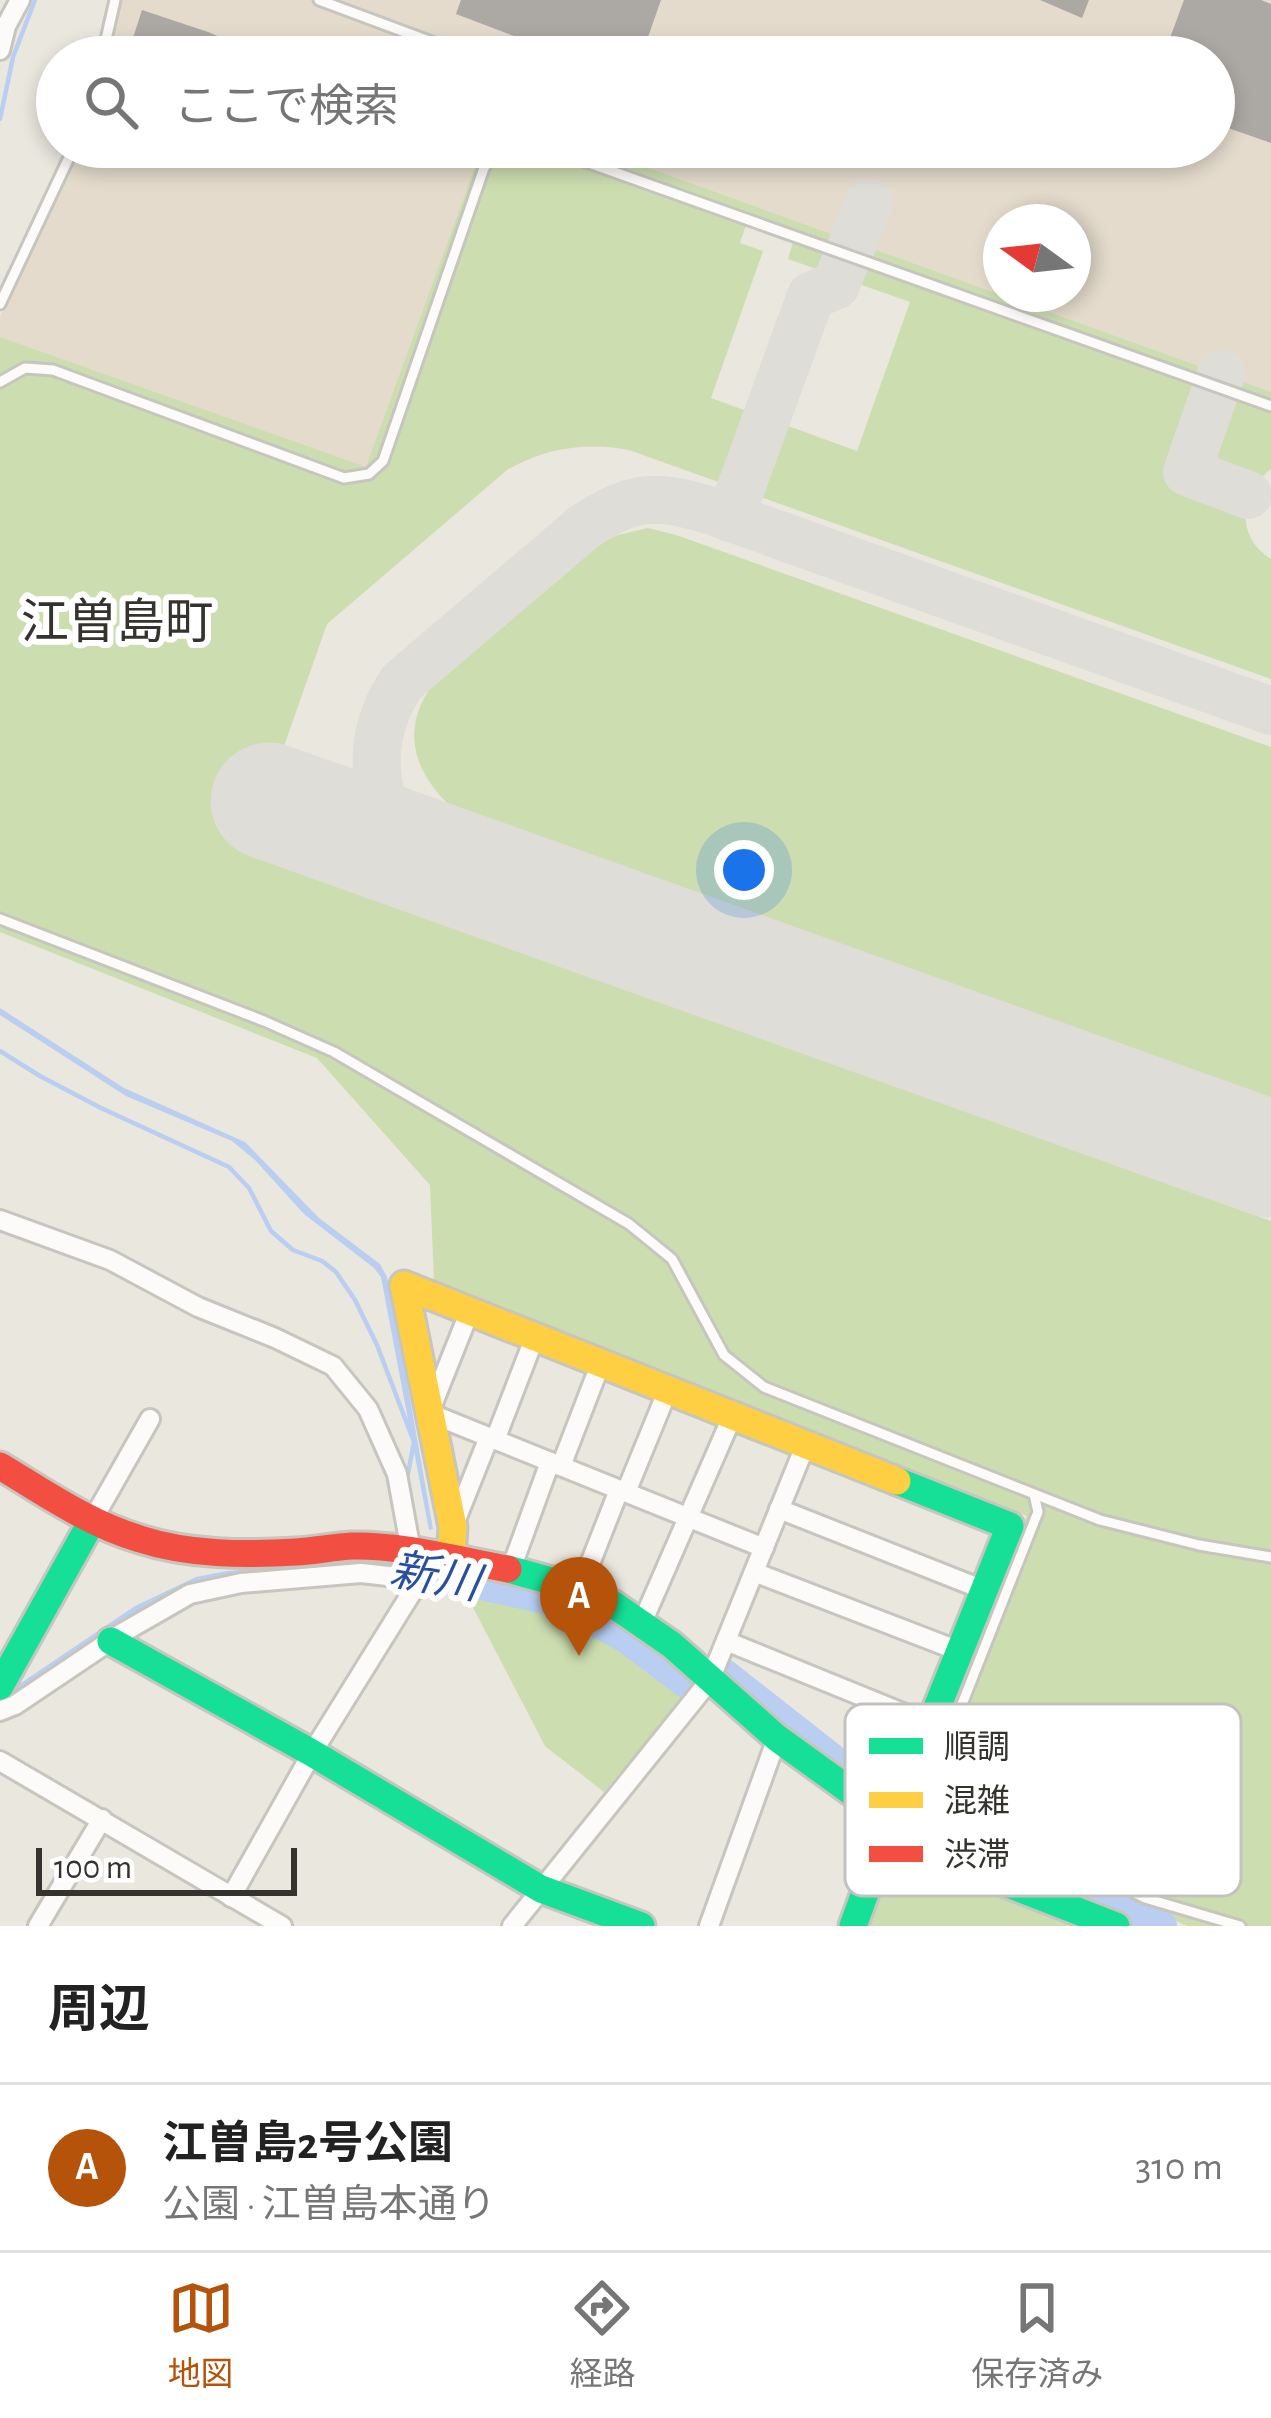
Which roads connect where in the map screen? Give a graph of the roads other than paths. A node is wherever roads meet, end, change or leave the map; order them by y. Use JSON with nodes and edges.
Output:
{"nodes":[{"id":1,"x":20,"y":0,"type":"edge"},
{"id":2,"x":115,"y":0,"type":"edge"},
{"id":3,"x":319,"y":0,"type":"edge"},
{"id":4,"x":107,"y":36,"type":"edge"},
{"id":5,"x":416,"y":36,"type":"edge"},
{"id":6,"x":0,"y":50,"type":"edge"},
{"id":7,"x":64,"y":168,"type":"edge"},
{"id":8,"x":484,"y":168,"type":"edge"},
{"id":9,"x":603,"y":168,"type":"edge"},
{"id":10,"x":0,"y":304,"type":"edge"},
{"id":11,"x":0,"y":382,"type":"edge"},
{"id":12,"x":1271,"y":406,"type":"edge"},
{"id":13,"x":0,"y":919,"type":"edge"},
{"id":14,"x":0,"y":1220,"type":"edge"},
{"id":15,"x":469,"y":1313,"type":"junction"},
{"id":16,"x":534,"y":1339,"type":"junction"},
{"id":17,"x":599,"y":1365,"type":"junction"},
{"id":18,"x":667,"y":1392,"type":"junction"},
{"id":19,"x":429,"y":1413,"type":"junction"},
{"id":20,"x":732,"y":1417,"type":"junction"},
{"id":21,"x":150,"y":1419,"type":"dead end"},
{"id":22,"x":492,"y":1438,"type":"junction"},
{"id":23,"x":805,"y":1446,"type":"junction"},
{"id":24,"x":556,"y":1464,"type":"junction"},
{"id":25,"x":0,"y":1466,"type":"edge"},
{"id":26,"x":623,"y":1491,"type":"junction"},
{"id":27,"x":1034,"y":1494,"type":"junction"},
{"id":28,"x":779,"y":1509,"type":"junction"},
{"id":29,"x":689,"y":1518,"type":"junction"},
{"id":30,"x":92,"y":1521,"type":"junction"},
{"id":31,"x":453,"y":1527,"type":"junction"},
{"id":32,"x":764,"y":1548,"type":"junction"},
{"id":33,"x":432,"y":1555,"type":"junction"},
{"id":34,"x":1271,"y":1556,"type":"edge"},
{"id":35,"x":511,"y":1569,"type":"junction"},
{"id":36,"x":754,"y":1572,"type":"junction"},
{"id":37,"x":418,"y":1582,"type":"junction"},
{"id":38,"x":580,"y":1589,"type":"junction"},
{"id":39,"x":984,"y":1590,"type":"junction"},
{"id":40,"x":642,"y":1624,"type":"junction"},
{"id":41,"x":111,"y":1641,"type":"junction"},
{"id":42,"x":726,"y":1641,"type":"junction"},
{"id":43,"x":959,"y":1651,"type":"junction"},
{"id":44,"x":710,"y":1679,"type":"junction"},
{"id":45,"x":0,"y":1686,"type":"edge"},
{"id":46,"x":881,"y":1704,"type":"edge"},
{"id":47,"x":938,"y":1704,"type":"edge"},
{"id":48,"x":962,"y":1704,"type":"edge"},
{"id":49,"x":0,"y":1711,"type":"edge"},
{"id":50,"x":777,"y":1738,"type":"junction"},
{"id":51,"x":312,"y":1753,"type":"junction"},
{"id":52,"x":0,"y":1761,"type":"edge"},
{"id":53,"x":845,"y":1788,"type":"edge"},
{"id":54,"x":102,"y":1819,"type":"junction"},
{"id":55,"x":541,"y":1889,"type":"junction"},
{"id":56,"x":864,"y":1896,"type":"edge"},
{"id":57,"x":1041,"y":1896,"type":"edge"},
{"id":58,"x":1141,"y":1896,"type":"edge"},
{"id":59,"x":232,"y":1897,"type":"junction"},
{"id":60,"x":38,"y":1926,"type":"edge"},
{"id":61,"x":282,"y":1926,"type":"edge"},
{"id":62,"x":512,"y":1926,"type":"edge"},
{"id":63,"x":641,"y":1926,"type":"edge"},
{"id":64,"x":709,"y":1926,"type":"edge"},
{"id":65,"x":853,"y":1926,"type":"edge"},
{"id":66,"x":1116,"y":1926,"type":"edge"},
{"id":67,"x":1240,"y":1926,"type":"edge"}],
"edges":[{"from":1,"to":6,"type":"street"},
{"from":2,"to":4,"type":"lane"},
{"from":3,"to":5,"type":"lane"},
{"from":7,"to":10,"type":"lane"},
{"from":8,"to":11,"type":"lane"},
{"from":9,"to":12,"type":"lane"},
{"from":13,"to":27,"type":"lane"},
{"from":14,"to":33,"type":"street"},
{"from":15,"to":16,"type":"street"},
{"from":15,"to":19,"type":"street"},
{"from":15,"to":19,"type":"street"},
{"from":16,"to":17,"type":"street"},
{"from":16,"to":22,"type":"street"},
{"from":17,"to":18,"type":"street"},
{"from":17,"to":24,"type":"street"},
{"from":18,"to":20,"type":"street"},
{"from":18,"to":26,"type":"street"},
{"from":19,"to":22,"type":"street"},
{"from":19,"to":31,"type":"street"},
{"from":20,"to":23,"type":"street"},
{"from":20,"to":29,"type":"street"},
{"from":21,"to":30,"type":"street"},
{"from":22,"to":24,"type":"street"},
{"from":22,"to":31,"type":"street"},
{"from":23,"to":28,"type":"street"},
{"from":23,"to":39,"type":"street"},
{"from":24,"to":26,"type":"street"},
{"from":24,"to":35,"type":"street"},
{"from":25,"to":30,"type":"street"},
{"from":26,"to":29,"type":"street"},
{"from":26,"to":38,"type":"street"},
{"from":27,"to":34,"type":"lane"},
{"from":27,"to":48,"type":"lane"},
{"from":28,"to":32,"type":"street"},
{"from":28,"to":39,"type":"street"},
{"from":29,"to":32,"type":"street"},
{"from":29,"to":40,"type":"street"},
{"from":30,"to":33,"type":"street"},
{"from":30,"to":45,"type":"street"},
{"from":31,"to":33,"type":"street"},
{"from":32,"to":36,"type":"street"},
{"from":33,"to":35,"type":"street"},
{"from":33,"to":37,"type":"street"},
{"from":35,"to":38,"type":"street"},
{"from":36,"to":42,"type":"street"},
{"from":36,"to":43,"type":"street"},
{"from":37,"to":41,"type":"street"},
{"from":37,"to":51,"type":"street"},
{"from":38,"to":40,"type":"street"},
{"from":39,"to":43,"type":"street"},
{"from":40,"to":44,"type":"street"},
{"from":41,"to":49,"type":"street"},
{"from":41,"to":51,"type":"street"},
{"from":42,"to":44,"type":"street"},
{"from":42,"to":46,"type":"street"},
{"from":43,"to":47,"type":"street"},
{"from":44,"to":50,"type":"street"},
{"from":44,"to":55,"type":"street"},
{"from":50,"to":53,"type":"street"},
{"from":50,"to":64,"type":"street"},
{"from":51,"to":55,"type":"street"},
{"from":51,"to":59,"type":"street"},
{"from":52,"to":54,"type":"street"},
{"from":54,"to":59,"type":"street"},
{"from":54,"to":60,"type":"street"},
{"from":55,"to":62,"type":"street"},
{"from":55,"to":63,"type":"street"},
{"from":56,"to":65,"type":"street"},
{"from":57,"to":66,"type":"street"},
{"from":58,"to":67,"type":"lane"},
{"from":59,"to":61,"type":"street"}]}
